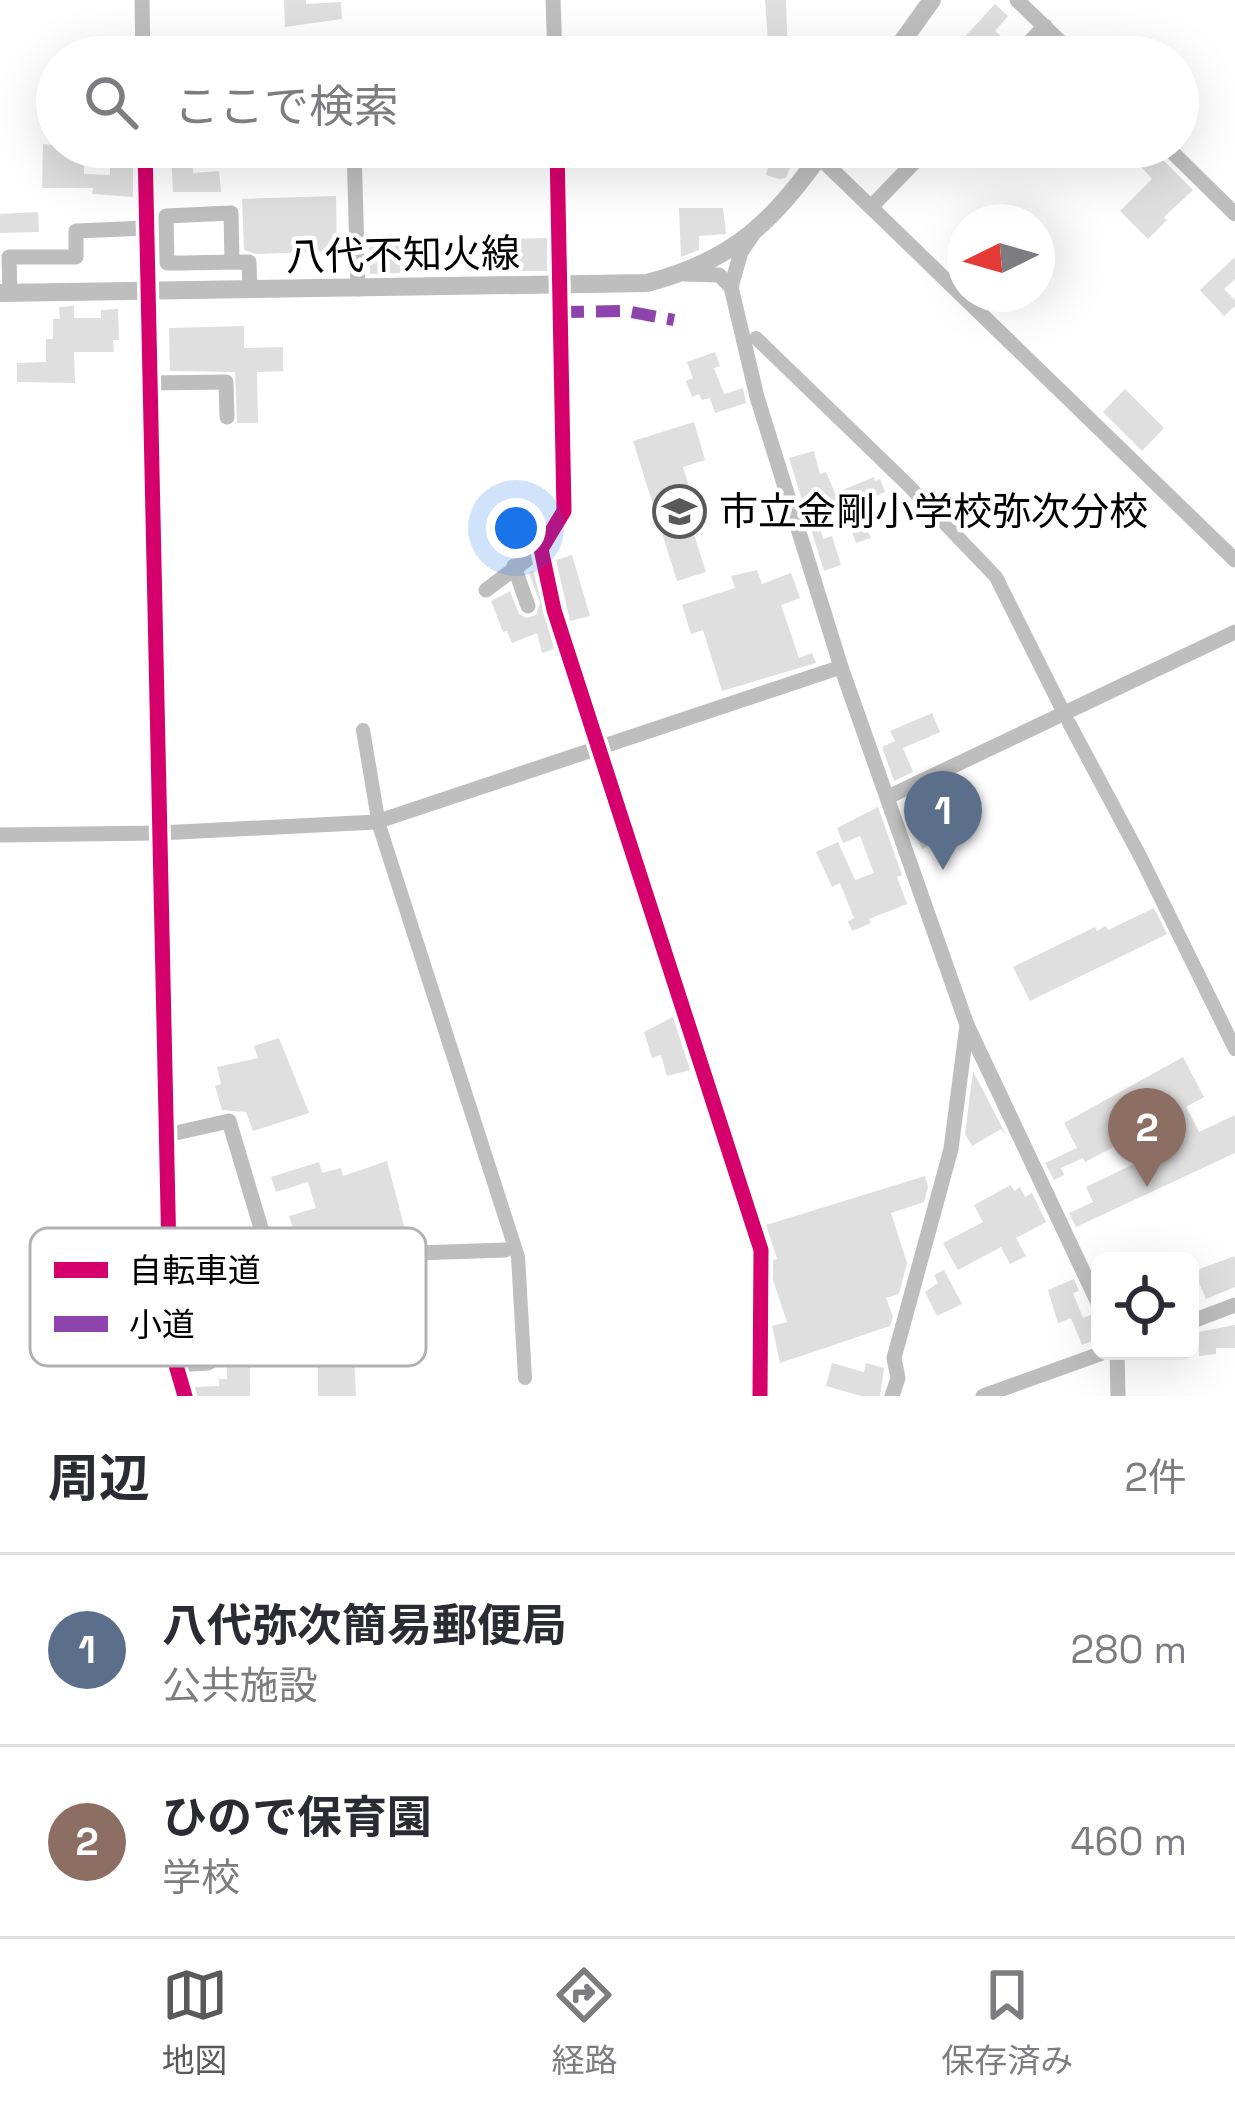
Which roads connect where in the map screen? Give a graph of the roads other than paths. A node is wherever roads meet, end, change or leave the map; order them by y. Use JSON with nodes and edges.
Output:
{"nodes":[{"id":1,"x":142,"y":0,"type":"edge"},
{"id":2,"x":554,"y":0,"type":"edge"},
{"id":3,"x":932,"y":0,"type":"edge"},
{"id":4,"x":1017,"y":0,"type":"edge"},
{"id":5,"x":1045,"y":26,"type":"junction"},
{"id":6,"x":143,"y":36,"type":"edge"},
{"id":7,"x":555,"y":36,"type":"edge"},
{"id":8,"x":906,"y":36,"type":"edge"},
{"id":9,"x":1035,"y":36,"type":"edge"},
{"id":10,"x":1055,"y":36,"type":"edge"},
{"id":11,"x":145,"y":168,"type":"edge"},
{"id":12,"x":355,"y":168,"type":"edge"},
{"id":13,"x":557,"y":168,"type":"edge"},
{"id":14,"x":811,"y":168,"type":"edge"},
{"id":15,"x":837,"y":168,"type":"edge"},
{"id":16,"x":909,"y":168,"type":"edge"},
{"id":17,"x":1188,"y":168,"type":"edge"},
{"id":18,"x":871,"y":207,"type":"junction"},
{"id":19,"x":1235,"y":214,"type":"edge"},
{"id":20,"x":146,"y":228,"type":"junction"},
{"id":21,"x":753,"y":235,"type":"junction"},
{"id":22,"x":232,"y":262,"type":"junction"},
{"id":23,"x":682,"y":274,"type":"junction"},
{"id":24,"x":560,"y":286,"type":"junction"},
{"id":25,"x":730,"y":287,"type":"junction"},
{"id":26,"x":358,"y":289,"type":"junction"},
{"id":27,"x":250,"y":290,"type":"junction"},
{"id":28,"x":147,"y":292,"type":"junction"},
{"id":29,"x":5,"y":293,"type":"edge"},
{"id":30,"x":149,"y":382,"type":"junction"},
{"id":31,"x":227,"y":417,"type":"dead end"},
{"id":32,"x":541,"y":549,"type":"junction"},
{"id":33,"x":1235,"y":560,"type":"edge"},
{"id":34,"x":514,"y":566,"type":"junction"},
{"id":35,"x":486,"y":590,"type":"dead end"},
{"id":36,"x":528,"y":606,"type":"dead end"},
{"id":37,"x":1235,"y":632,"type":"edge"},
{"id":38,"x":841,"y":667,"type":"junction"},
{"id":39,"x":600,"y":747,"type":"junction"},
{"id":40,"x":888,"y":797,"type":"junction"},
{"id":41,"x":160,"y":833,"type":"junction"},
{"id":42,"x":0,"y":835,"type":"edge"},
{"id":43,"x":967,"y":1025,"type":"junction"},
{"id":44,"x":167,"y":1136,"type":"junction"},
{"id":45,"x":169,"y":1228,"type":"edge"},
{"id":46,"x":261,"y":1228,"type":"edge"},
{"id":47,"x":505,"y":1250,"type":"dead end"},
{"id":48,"x":426,"y":1253,"type":"edge"},
{"id":49,"x":1091,"y":1287,"type":"edge"},
{"id":50,"x":1235,"y":1306,"type":"edge"},
{"id":51,"x":1199,"y":1319,"type":"edge"},
{"id":52,"x":1091,"y":1358,"type":"edge"},
{"id":53,"x":1113,"y":1360,"type":"edge"},
{"id":54,"x":175,"y":1366,"type":"edge"},
{"id":55,"x":184,"y":1396,"type":"edge"},
{"id":56,"x":760,"y":1396,"type":"edge"},
{"id":57,"x":892,"y":1396,"type":"edge"},
{"id":58,"x":983,"y":1396,"type":"edge"},
{"id":59,"x":1118,"y":1396,"type":"edge"}],
"edges":[{"from":1,"to":6,"type":"street"},
{"from":2,"to":7,"type":"street"},
{"from":3,"to":8,"type":"main road"},
{"from":4,"to":5,"type":"street"},
{"from":5,"to":9,"type":"street"},
{"from":5,"to":10,"type":"street"},
{"from":11,"to":20,"type":"street"},
{"from":12,"to":26,"type":"street"},
{"from":13,"to":24,"type":"street"},
{"from":14,"to":21,"type":"main road","name":"八代不知火線"},
{"from":15,"to":18,"type":"street"},
{"from":16,"to":18,"type":"street"},
{"from":17,"to":19,"type":"street"},
{"from":18,"to":33,"type":"street"},
{"from":20,"to":28,"type":"street"},
{"from":20,"to":29,"type":"street"},
{"from":21,"to":23,"type":"main road","name":"八代不知火線"},
{"from":21,"to":25,"type":"street"},
{"from":22,"to":22,"type":"street"},
{"from":22,"to":27,"type":"street"},
{"from":23,"to":24,"type":"main road","name":"八代不知火線"},
{"from":23,"to":25,"type":"street"},
{"from":24,"to":26,"type":"main road","name":"八代不知火線"},
{"from":24,"to":32,"type":"street"},
{"from":25,"to":38,"type":"street"},
{"from":26,"to":27,"type":"main road","name":"八代不知火線"},
{"from":27,"to":28,"type":"main road","name":"八代不知火線"},
{"from":28,"to":29,"type":"main road","name":"八代不知火線"},
{"from":28,"to":30,"type":"street"},
{"from":30,"to":31,"type":"street"},
{"from":30,"to":41,"type":"street"},
{"from":32,"to":34,"type":"street"},
{"from":32,"to":39,"type":"street"},
{"from":34,"to":35,"type":"street"},
{"from":34,"to":36,"type":"street"},
{"from":37,"to":40,"type":"street"},
{"from":38,"to":39,"type":"street"},
{"from":38,"to":40,"type":"street"},
{"from":39,"to":41,"type":"street"},
{"from":39,"to":56,"type":"street"},
{"from":40,"to":43,"type":"street"},
{"from":41,"to":42,"type":"street"},
{"from":41,"to":44,"type":"street"},
{"from":43,"to":49,"type":"street"},
{"from":43,"to":57,"type":"street"},
{"from":44,"to":45,"type":"street"},
{"from":44,"to":46,"type":"street"},
{"from":47,"to":48,"type":"street"},
{"from":50,"to":51,"type":"street"},
{"from":52,"to":58,"type":"street"},
{"from":53,"to":59,"type":"street"},
{"from":54,"to":55,"type":"street"}]}
